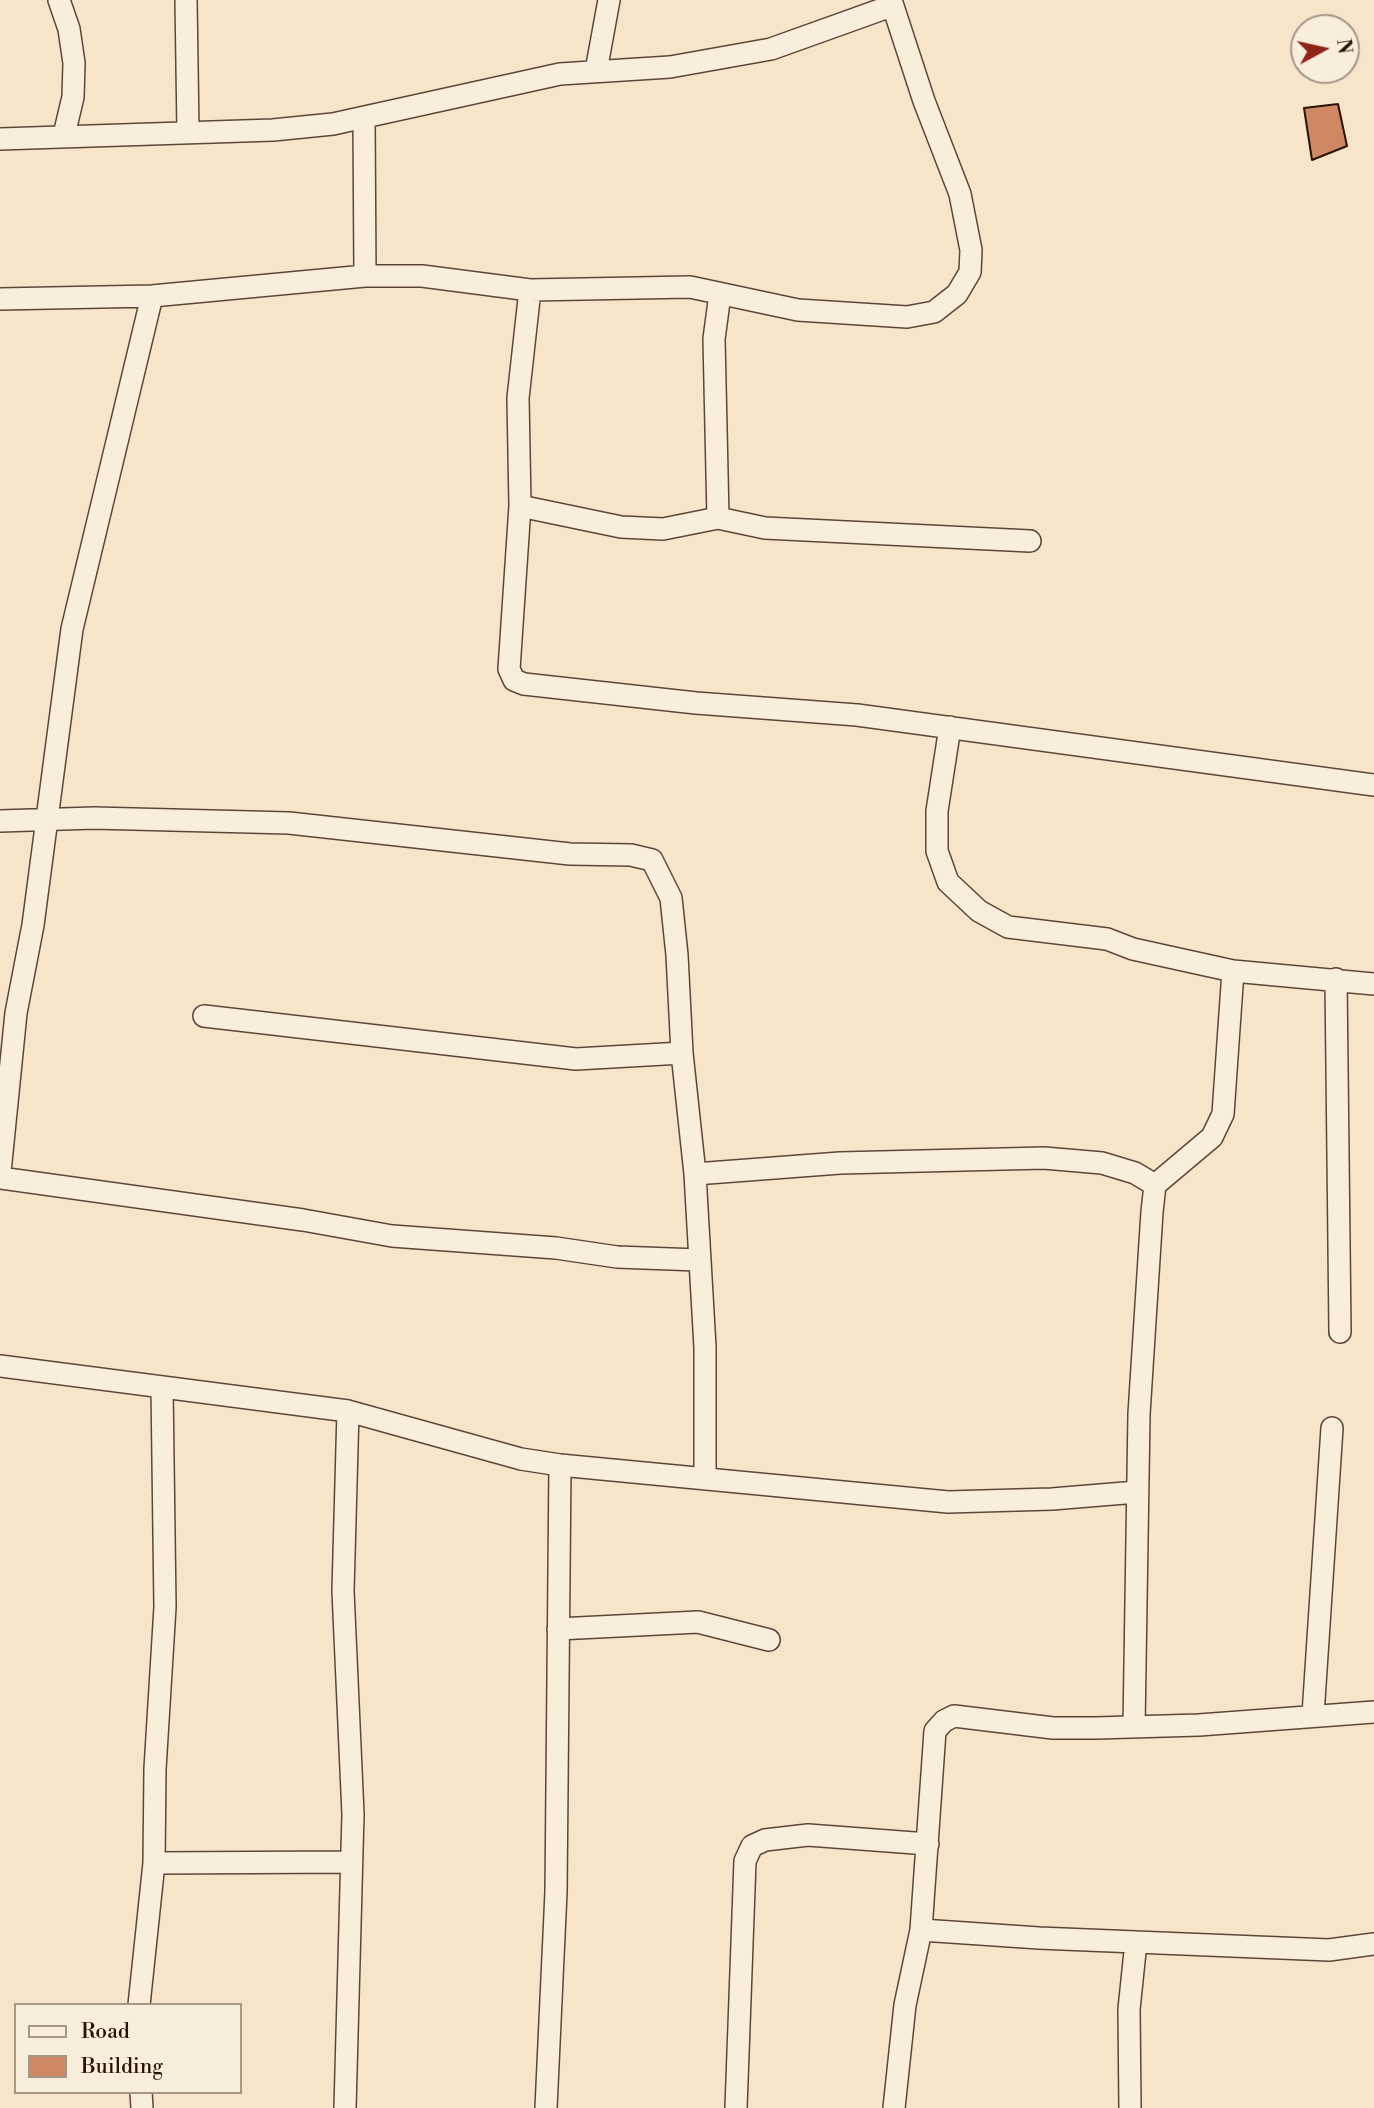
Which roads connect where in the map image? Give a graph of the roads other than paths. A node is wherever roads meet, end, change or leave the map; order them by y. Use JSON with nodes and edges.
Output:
{"nodes":[{"id":1,"x":59,"y":0,"type":"edge"},
{"id":2,"x":186,"y":0,"type":"edge"},
{"id":3,"x":609,"y":0,"type":"edge"},
{"id":4,"x":891,"y":3,"type":"edge"},
{"id":5,"x":596,"y":71,"type":"junction"},
{"id":6,"x":364,"y":118,"type":"junction"},
{"id":7,"x":188,"y":131,"type":"junction"},
{"id":8,"x":64,"y":135,"type":"junction"},
{"id":9,"x":0,"y":139,"type":"edge"},
{"id":10,"x":365,"y":275,"type":"junction"},
{"id":11,"x":530,"y":290,"type":"junction"},
{"id":12,"x":720,"y":294,"type":"junction"},
{"id":13,"x":152,"y":296,"type":"junction"},
{"id":14,"x":0,"y":299,"type":"edge"},
{"id":15,"x":520,"y":506,"type":"junction"},
{"id":16,"x":718,"y":518,"type":"junction"},
{"id":17,"x":1030,"y":541,"type":"dead end"},
{"id":18,"x":950,"y":727,"type":"junction"},
{"id":19,"x":1374,"y":785,"type":"edge"},
{"id":20,"x":0,"y":821,"type":"edge"},
{"id":21,"x":44,"y":821,"type":"junction"},
{"id":22,"x":1233,"y":971,"type":"junction"},
{"id":23,"x":1336,"y":979,"type":"junction"},
{"id":24,"x":1374,"y":984,"type":"edge"},
{"id":25,"x":8,"y":1012,"type":"edge"},
{"id":26,"x":204,"y":1016,"type":"dead end"},
{"id":27,"x":682,"y":1053,"type":"junction"},
{"id":28,"x":0,"y":1172,"type":"edge"},
{"id":29,"x":695,"y":1174,"type":"junction"},
{"id":30,"x":0,"y":1178,"type":"edge"},
{"id":31,"x":1155,"y":1185,"type":"junction"},
{"id":32,"x":698,"y":1259,"type":"junction"},
{"id":33,"x":1340,"y":1332,"type":"dead end"},
{"id":34,"x":0,"y":1366,"type":"edge"},
{"id":35,"x":162,"y":1387,"type":"junction"},
{"id":36,"x":348,"y":1411,"type":"junction"},
{"id":37,"x":1332,"y":1428,"type":"dead end"},
{"id":38,"x":560,"y":1465,"type":"junction"},
{"id":39,"x":705,"y":1479,"type":"junction"},
{"id":40,"x":1137,"y":1492,"type":"junction"},
{"id":41,"x":558,"y":1629,"type":"junction"},
{"id":42,"x":769,"y":1640,"type":"dead end"},
{"id":43,"x":1374,"y":1712,"type":"edge"},
{"id":44,"x":1313,"y":1715,"type":"junction"},
{"id":45,"x":1134,"y":1727,"type":"junction"},
{"id":46,"x":928,"y":1844,"type":"junction"},
{"id":47,"x":350,"y":1862,"type":"junction"},
{"id":48,"x":154,"y":1863,"type":"junction"},
{"id":49,"x":921,"y":1930,"type":"junction"},
{"id":50,"x":1136,"y":1942,"type":"junction"},
{"id":51,"x":1374,"y":1944,"type":"edge"},
{"id":52,"x":139,"y":2003,"type":"edge"},
{"id":53,"x":345,"y":2108,"type":"edge"},
{"id":54,"x":546,"y":2108,"type":"edge"},
{"id":55,"x":736,"y":2108,"type":"edge"},
{"id":56,"x":894,"y":2108,"type":"edge"},
{"id":57,"x":1130,"y":2108,"type":"edge"}],
"edges":[{"from":1,"to":8,"type":"street"},
{"from":2,"to":7,"type":"street"},
{"from":3,"to":5,"type":"street"},
{"from":4,"to":5,"type":"street"},
{"from":4,"to":12,"type":"street"},
{"from":5,"to":6,"type":"street"},
{"from":6,"to":7,"type":"street"},
{"from":6,"to":10,"type":"street"},
{"from":7,"to":8,"type":"street"},
{"from":8,"to":9,"type":"street"},
{"from":10,"to":11,"type":"street"},
{"from":10,"to":13,"type":"street"},
{"from":11,"to":12,"type":"street"},
{"from":11,"to":15,"type":"street"},
{"from":12,"to":16,"type":"street"},
{"from":13,"to":14,"type":"street"},
{"from":13,"to":21,"type":"street"},
{"from":15,"to":16,"type":"street"},
{"from":15,"to":18,"type":"street"},
{"from":16,"to":17,"type":"street"},
{"from":18,"to":19,"type":"street"},
{"from":18,"to":22,"type":"street"},
{"from":20,"to":21,"type":"street"},
{"from":21,"to":25,"type":"street"},
{"from":21,"to":27,"type":"street"},
{"from":22,"to":23,"type":"street"},
{"from":22,"to":31,"type":"street"},
{"from":23,"to":24,"type":"street"},
{"from":23,"to":33,"type":"street"},
{"from":25,"to":28,"type":"street"},
{"from":26,"to":27,"type":"street"},
{"from":27,"to":29,"type":"street"},
{"from":29,"to":31,"type":"street"},
{"from":29,"to":32,"type":"street"},
{"from":30,"to":32,"type":"street"},
{"from":31,"to":40,"type":"street"},
{"from":32,"to":39,"type":"street"},
{"from":34,"to":35,"type":"street"},
{"from":35,"to":36,"type":"street"},
{"from":35,"to":48,"type":"street"},
{"from":36,"to":38,"type":"street"},
{"from":36,"to":47,"type":"street"},
{"from":37,"to":44,"type":"street"},
{"from":38,"to":39,"type":"street"},
{"from":38,"to":41,"type":"street"},
{"from":39,"to":40,"type":"street"},
{"from":40,"to":45,"type":"street"},
{"from":41,"to":42,"type":"street"},
{"from":41,"to":54,"type":"street"},
{"from":43,"to":44,"type":"street"},
{"from":44,"to":45,"type":"street"},
{"from":45,"to":46,"type":"street"},
{"from":46,"to":49,"type":"street"},
{"from":46,"to":55,"type":"street"},
{"from":47,"to":48,"type":"street"},
{"from":47,"to":53,"type":"street"},
{"from":48,"to":52,"type":"street"},
{"from":49,"to":50,"type":"street"},
{"from":49,"to":56,"type":"street"},
{"from":50,"to":51,"type":"street"},
{"from":50,"to":57,"type":"street"}]}
